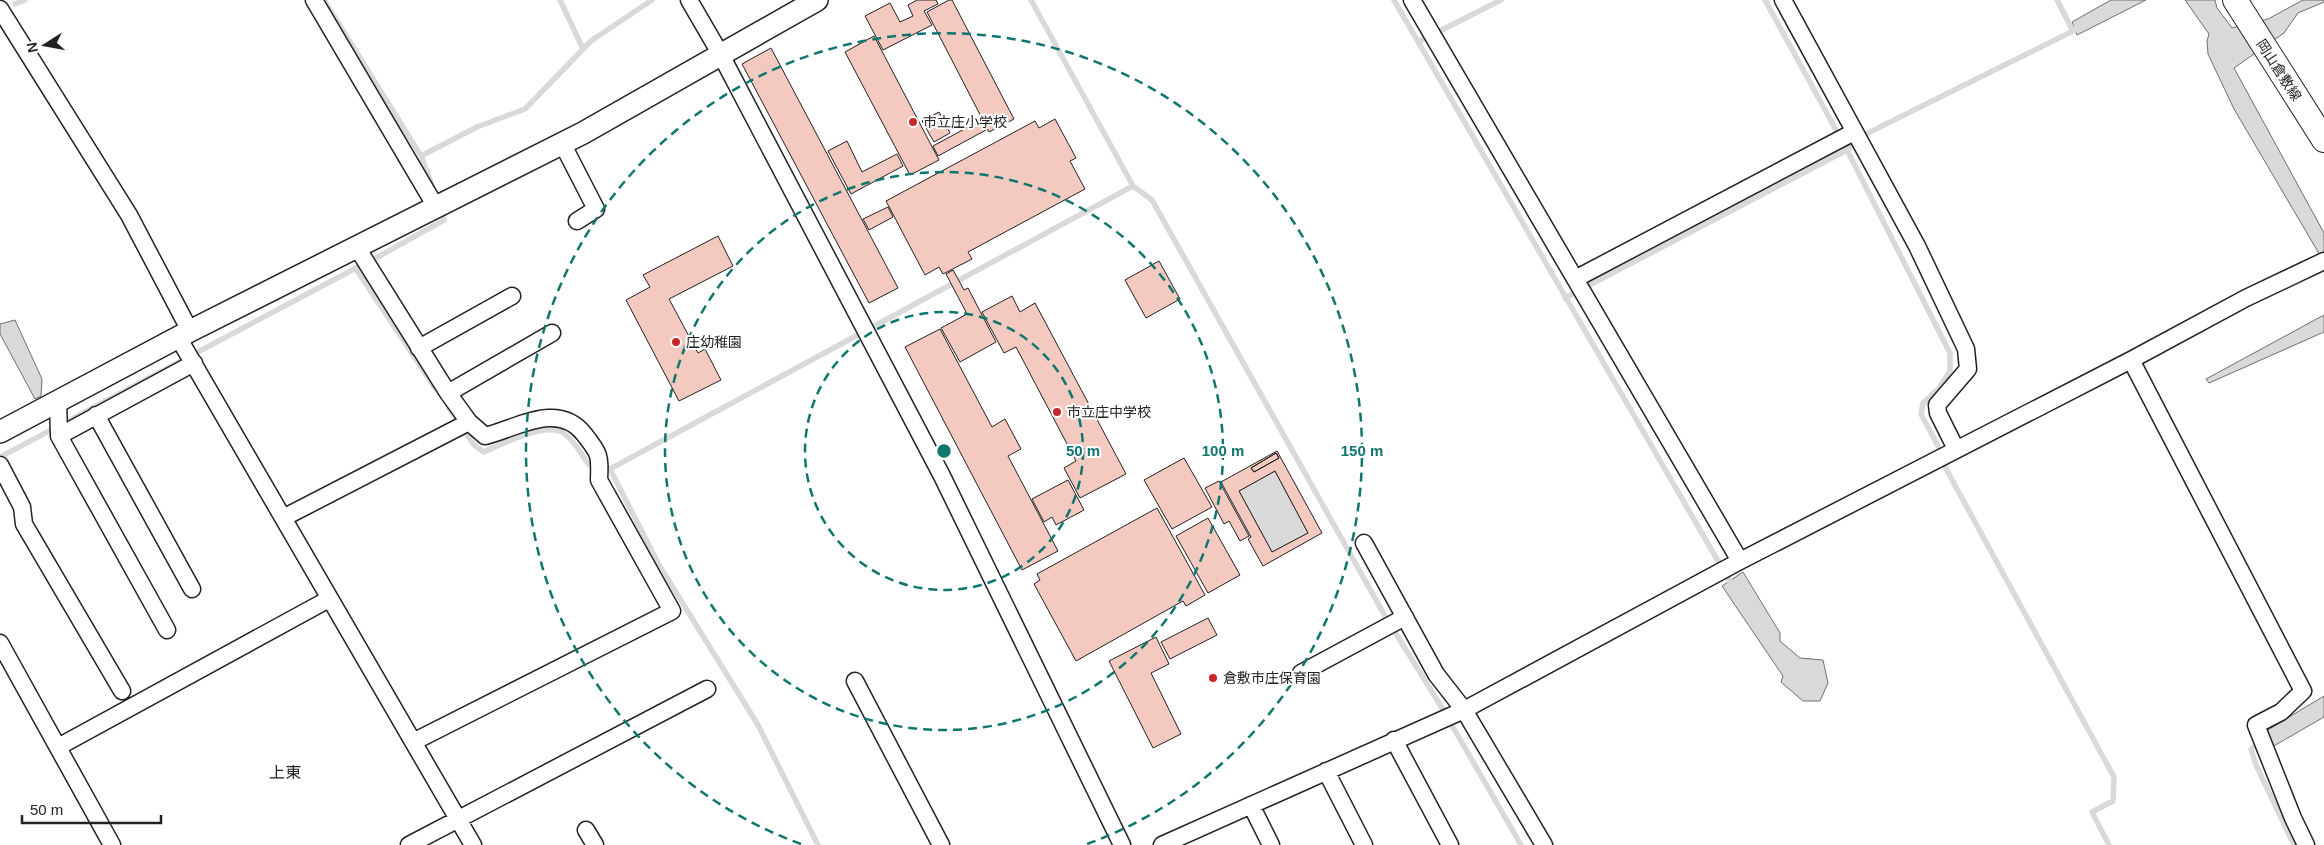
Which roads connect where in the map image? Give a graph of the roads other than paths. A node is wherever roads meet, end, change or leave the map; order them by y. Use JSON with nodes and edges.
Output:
{"nodes":[{"id":1,"x":4,"y":0,"type":"edge"},
{"id":2,"x":314,"y":0,"type":"edge"},
{"id":3,"x":689,"y":0,"type":"edge"},
{"id":4,"x":817,"y":0,"type":"edge"},
{"id":5,"x":1412,"y":0,"type":"edge"},
{"id":6,"x":1782,"y":0,"type":"edge"},
{"id":7,"x":2235,"y":0,"type":"edge"},
{"id":8,"x":0,"y":2,"type":"edge"},
{"id":9,"x":0,"y":9,"type":"edge"},
{"id":10,"x":721,"y":55,"type":"junction"},
{"id":11,"x":1850,"y":138,"type":"junction"},
{"id":12,"x":2324,"y":140,"type":"edge"},
{"id":13,"x":562,"y":143,"type":"junction"},
{"id":14,"x":436,"y":207,"type":"junction"},
{"id":15,"x":577,"y":220,"type":"dead end"},
{"id":16,"x":364,"y":258,"type":"junction"},
{"id":17,"x":2323,"y":262,"type":"edge"},
{"id":18,"x":1579,"y":286,"type":"junction"},
{"id":19,"x":512,"y":296,"type":"dead end"},
{"id":20,"x":552,"y":333,"type":"dead end"},
{"id":21,"x":188,"y":348,"type":"junction"},
{"id":22,"x":419,"y":348,"type":"junction"},
{"id":23,"x":2131,"y":360,"type":"junction"},
{"id":24,"x":448,"y":393,"type":"junction"},
{"id":25,"x":96,"y":416,"type":"junction"},
{"id":26,"x":59,"y":421,"type":"junction"},
{"id":27,"x":463,"y":425,"type":"junction"},
{"id":28,"x":0,"y":432,"type":"edge"},
{"id":29,"x":1947,"y":454,"type":"junction"},
{"id":30,"x":0,"y":465,"type":"edge"},
{"id":31,"x":283,"y":518,"type":"junction"},
{"id":32,"x":1364,"y":543,"type":"dead end"},
{"id":33,"x":1729,"y":567,"type":"junction"},
{"id":34,"x":192,"y":589,"type":"dead end"},
{"id":35,"x":329,"y":599,"type":"junction"},
{"id":36,"x":1401,"y":618,"type":"junction"},
{"id":37,"x":167,"y":630,"type":"dead end"},
{"id":38,"x":0,"y":643,"type":"edge"},
{"id":39,"x":6,"y":670,"type":"edge"},
{"id":40,"x":1301,"y":673,"type":"dead end"},
{"id":41,"x":855,"y":681,"type":"dead end"},
{"id":42,"x":708,"y":689,"type":"dead end"},
{"id":43,"x":122,"y":691,"type":"dead end"},
{"id":44,"x":1458,"y":713,"type":"junction"},
{"id":45,"x":1394,"y":740,"type":"junction"},
{"id":46,"x":413,"y":742,"type":"junction"},
{"id":47,"x":58,"y":746,"type":"junction"},
{"id":48,"x":1326,"y":771,"type":"junction"},
{"id":49,"x":1251,"y":805,"type":"junction"},
{"id":50,"x":458,"y":818,"type":"junction"},
{"id":51,"x":586,"y":830,"type":"dead end"},
{"id":52,"x":1180,"y":841,"type":"edge"},
{"id":53,"x":112,"y":845,"type":"edge"},
{"id":54,"x":409,"y":845,"type":"edge"},
{"id":55,"x":473,"y":845,"type":"edge"},
{"id":56,"x":595,"y":845,"type":"edge"},
{"id":57,"x":941,"y":845,"type":"edge"},
{"id":58,"x":1122,"y":845,"type":"edge"},
{"id":59,"x":1162,"y":845,"type":"edge"},
{"id":60,"x":1271,"y":845,"type":"edge"},
{"id":61,"x":1364,"y":845,"type":"edge"},
{"id":62,"x":1450,"y":845,"type":"edge"},
{"id":63,"x":1544,"y":845,"type":"edge"},
{"id":64,"x":2306,"y":845,"type":"edge"}],
"edges":[{"from":1,"to":8,"type":"street"},
{"from":2,"to":14,"type":"street"},
{"from":3,"to":10,"type":"street"},
{"from":4,"to":10,"type":"street"},
{"from":5,"to":18,"type":"street"},
{"from":6,"to":11,"type":"street"},
{"from":7,"to":12,"type":"main road","name":"岡山倉敷線"},
{"from":9,"to":21,"type":"street"},
{"from":10,"to":13,"type":"street"},
{"from":10,"to":58,"type":"street"},
{"from":11,"to":18,"type":"street"},
{"from":11,"to":29,"type":"street"},
{"from":13,"to":14,"type":"street"},
{"from":13,"to":15,"type":"street"},
{"from":14,"to":16,"type":"street"},
{"from":16,"to":21,"type":"street"},
{"from":16,"to":22,"type":"street"},
{"from":17,"to":23,"type":"street"},
{"from":18,"to":33,"type":"street"},
{"from":19,"to":22,"type":"street"},
{"from":20,"to":24,"type":"street"},
{"from":21,"to":25,"type":"street"},
{"from":21,"to":26,"type":"street"},
{"from":21,"to":31,"type":"street"},
{"from":22,"to":24,"type":"street"},
{"from":23,"to":29,"type":"street"},
{"from":23,"to":64,"type":"street"},
{"from":24,"to":27,"type":"street"},
{"from":25,"to":26,"type":"street"},
{"from":25,"to":34,"type":"street"},
{"from":26,"to":28,"type":"street"},
{"from":26,"to":37,"type":"street"},
{"from":27,"to":31,"type":"street"},
{"from":27,"to":46,"type":"street"},
{"from":29,"to":33,"type":"street"},
{"from":30,"to":43,"type":"street"},
{"from":31,"to":35,"type":"street"},
{"from":32,"to":36,"type":"street"},
{"from":33,"to":44,"type":"street"},
{"from":35,"to":46,"type":"street"},
{"from":35,"to":47,"type":"street"},
{"from":36,"to":40,"type":"street"},
{"from":36,"to":44,"type":"street"},
{"from":38,"to":39,"type":"street"},
{"from":39,"to":47,"type":"street"},
{"from":41,"to":57,"type":"street"},
{"from":42,"to":50,"type":"street"},
{"from":44,"to":45,"type":"street"},
{"from":44,"to":63,"type":"street"},
{"from":45,"to":48,"type":"street"},
{"from":45,"to":62,"type":"street"},
{"from":46,"to":50,"type":"street"},
{"from":47,"to":53,"type":"street"},
{"from":48,"to":49,"type":"street"},
{"from":48,"to":61,"type":"street"},
{"from":49,"to":52,"type":"street"},
{"from":49,"to":60,"type":"street"},
{"from":50,"to":54,"type":"street"},
{"from":50,"to":55,"type":"street"},
{"from":51,"to":56,"type":"street"},
{"from":52,"to":59,"type":"street"}]}
